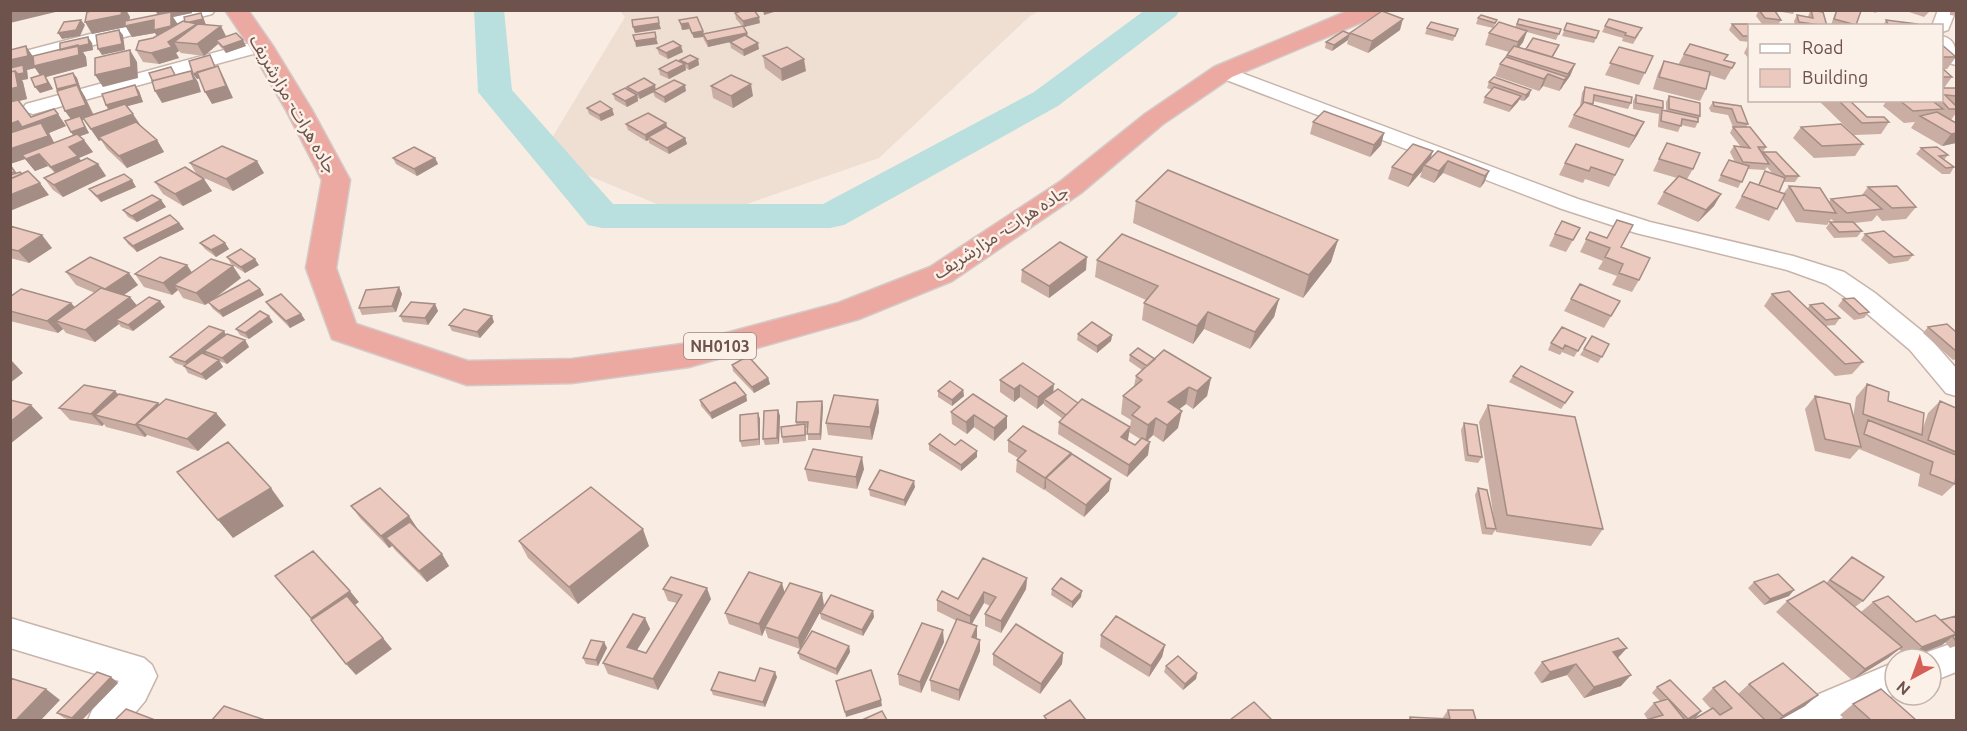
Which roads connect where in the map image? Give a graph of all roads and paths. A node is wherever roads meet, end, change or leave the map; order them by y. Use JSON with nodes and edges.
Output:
{"nodes":[{"id":1,"x":206,"y":10,"type":"edge"},
{"id":2,"x":236,"y":10,"type":"edge"},
{"id":3,"x":1371,"y":10,"type":"edge"},
{"id":4,"x":1947,"y":10,"type":"edge"},
{"id":5,"x":1941,"y":24,"type":"edge"},
{"id":6,"x":1943,"y":44,"type":"edge"},
{"id":7,"x":261,"y":46,"type":"junction"},
{"id":8,"x":1956,"y":59,"type":"edge"},
{"id":9,"x":10,"y":61,"type":"edge"},
{"id":10,"x":1223,"y":72,"type":"junction"},
{"id":11,"x":33,"y":108,"type":"dead end"},
{"id":12,"x":1956,"y":386,"type":"edge"},
{"id":13,"x":10,"y":633,"type":"edge"},
{"id":14,"x":1883,"y":683,"type":"edge"},
{"id":15,"x":106,"y":720,"type":"edge"},
{"id":16,"x":1799,"y":720,"type":"edge"}],
"edges":[{"from":1,"to":9,"type":"street"},
{"from":2,"to":7,"type":"highway","name":"جاده هرات- مزارشریف","number":"NH0103"},
{"from":3,"to":10,"type":"highway","name":"جاده هرات- مزارشریف","number":"NH0103"},
{"from":4,"to":5,"type":"street"},
{"from":6,"to":8,"type":"street"},
{"from":7,"to":10,"type":"highway","name":"جاده هرات- مزارشریف","number":"NH0103"},
{"from":7,"to":11,"type":"street"},
{"from":10,"to":12,"type":"street"},
{"from":13,"to":15,"type":"street"},
{"from":14,"to":16,"type":"street"}]}
